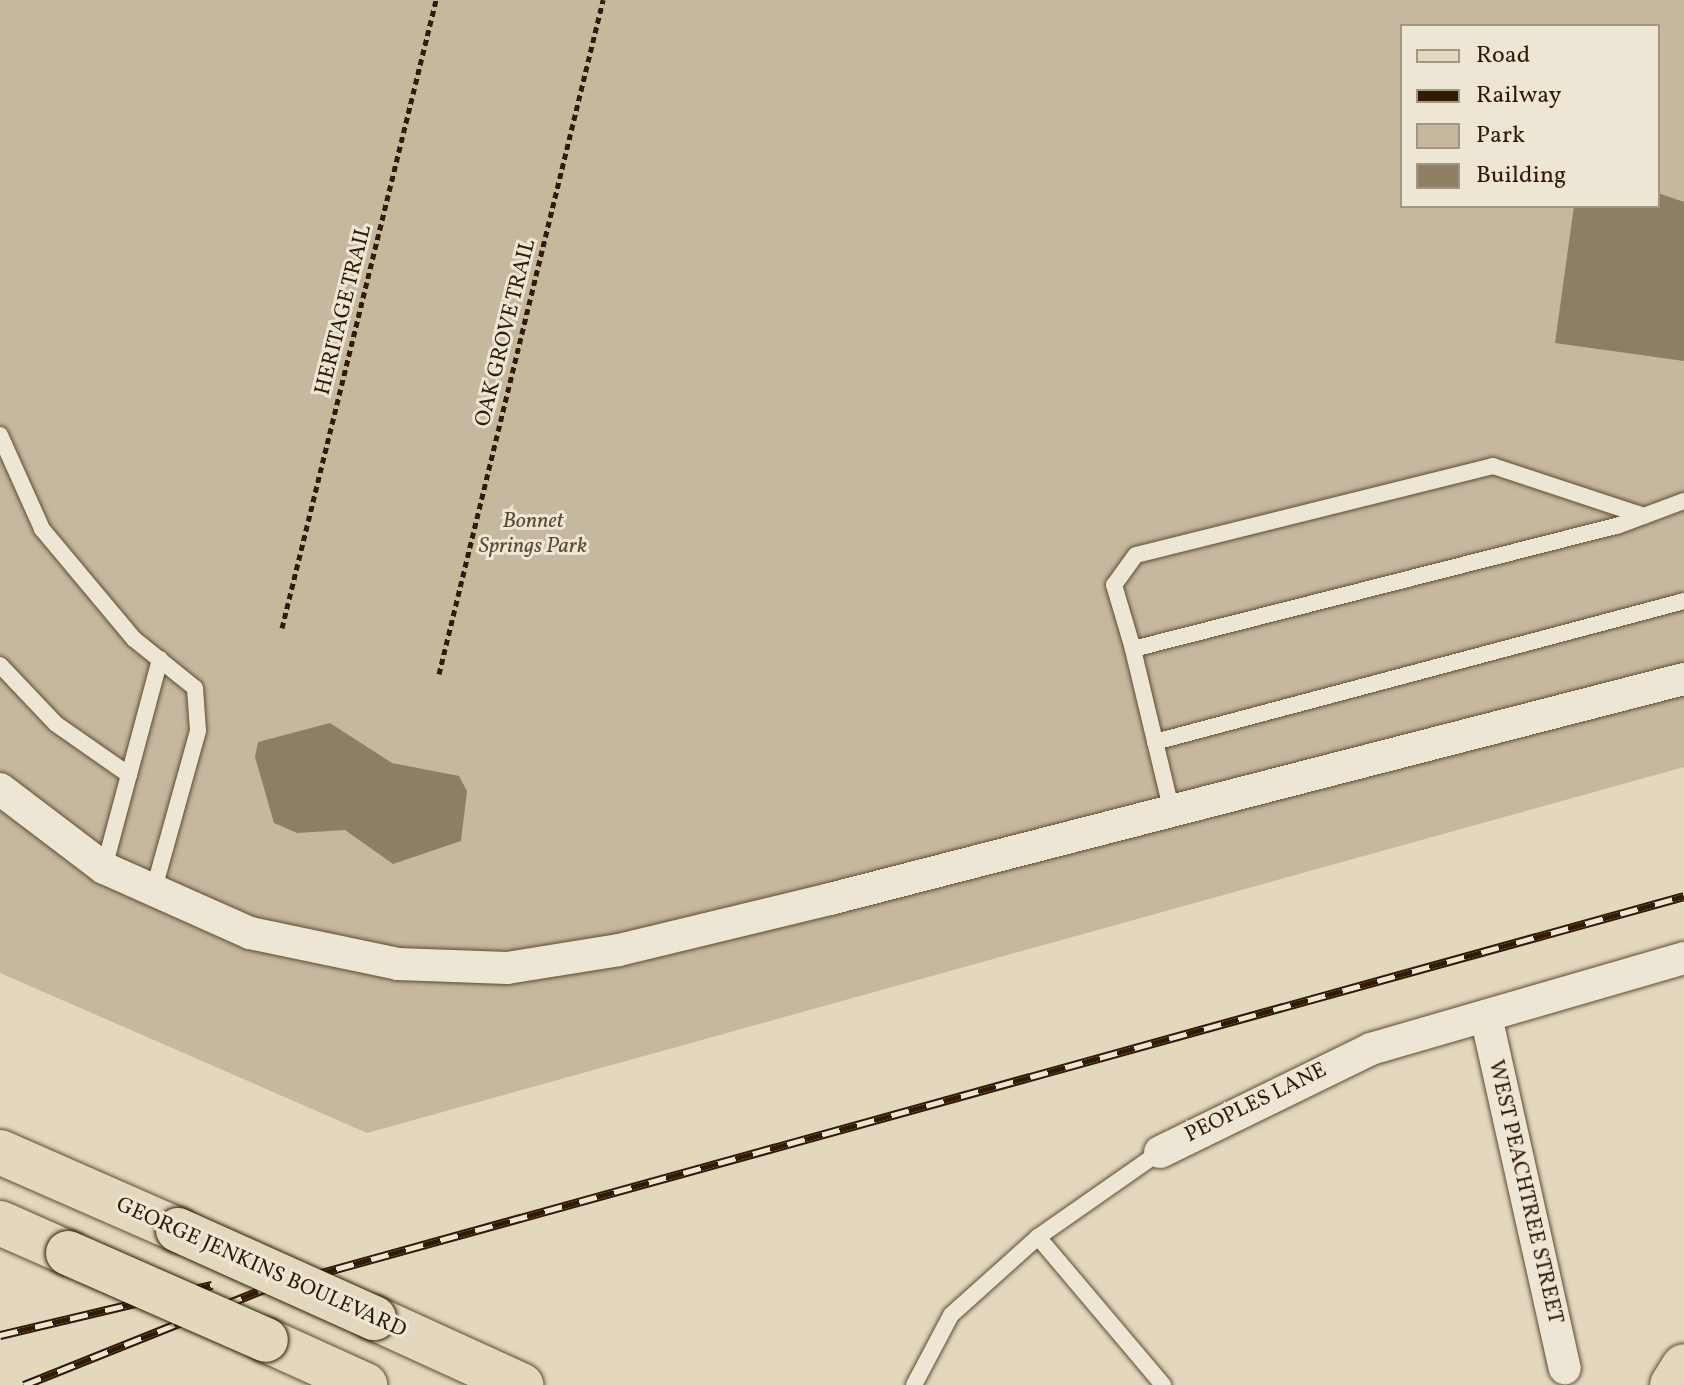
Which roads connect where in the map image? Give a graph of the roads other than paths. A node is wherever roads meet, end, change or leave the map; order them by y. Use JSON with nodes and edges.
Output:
{"nodes":[{"id":1,"x":0,"y":435,"type":"edge"},
{"id":2,"x":1684,"y":501,"type":"edge"},
{"id":3,"x":1644,"y":516,"type":"junction"},
{"id":4,"x":1684,"y":601,"type":"edge"},
{"id":5,"x":1133,"y":649,"type":"junction"},
{"id":6,"x":160,"y":659,"type":"junction"},
{"id":7,"x":0,"y":665,"type":"edge"},
{"id":8,"x":1684,"y":679,"type":"edge"},
{"id":9,"x":1155,"y":742,"type":"junction"},
{"id":10,"x":129,"y":775,"type":"junction"},
{"id":11,"x":0,"y":789,"type":"edge"},
{"id":12,"x":1172,"y":812,"type":"junction"},
{"id":13,"x":104,"y":868,"type":"junction"},
{"id":14,"x":153,"y":892,"type":"junction"},
{"id":15,"x":1684,"y":958,"type":"edge"},
{"id":16,"x":1486,"y":1016,"type":"junction"},
{"id":17,"x":0,"y":1152,"type":"edge"},
{"id":18,"x":1160,"y":1152,"type":"joint"},
{"id":19,"x":0,"y":1223,"type":"edge"},
{"id":20,"x":1038,"y":1237,"type":"junction"},
{"id":21,"x":1684,"y":1366,"type":"edge"},
{"id":22,"x":1565,"y":1368,"type":"dead end"},
{"id":23,"x":365,"y":1385,"type":"edge"},
{"id":24,"x":521,"y":1385,"type":"edge"},
{"id":25,"x":914,"y":1385,"type":"edge"},
{"id":26,"x":1163,"y":1385,"type":"edge"},
{"id":27,"x":1672,"y":1385,"type":"edge"}],
"edges":[{"from":1,"to":6,"type":"lane"},
{"from":2,"to":3,"type":"lane"},
{"from":3,"to":5,"type":"lane"},
{"from":3,"to":5,"type":"lane"},
{"from":4,"to":9,"type":"lane"},
{"from":5,"to":9,"type":"lane"},
{"from":6,"to":10,"type":"lane"},
{"from":6,"to":14,"type":"lane"},
{"from":7,"to":10,"type":"lane"},
{"from":8,"to":12,"type":"street"},
{"from":9,"to":12,"type":"lane"},
{"from":10,"to":13,"type":"lane"},
{"from":11,"to":13,"type":"street"},
{"from":12,"to":14,"type":"street"},
{"from":13,"to":14,"type":"street"},
{"from":15,"to":16,"type":"street","name":"PEOPLES LANE"},
{"from":16,"to":18,"type":"street","name":"PEOPLES LANE"},
{"from":16,"to":22,"type":"street","name":"WEST PEACHTREE STREET"},
{"from":17,"to":24,"type":"main road","name":"GEORGE JENKINS BOULEVARD","bridge":true},
{"from":18,"to":20,"type":"lane","name":"PEOPLES LANE"},
{"from":19,"to":23,"type":"main road","bridge":true},
{"from":20,"to":25,"type":"lane","name":"PEOPLES LANE"},
{"from":20,"to":26,"type":"lane"},
{"from":21,"to":27,"type":"main road"}]}
